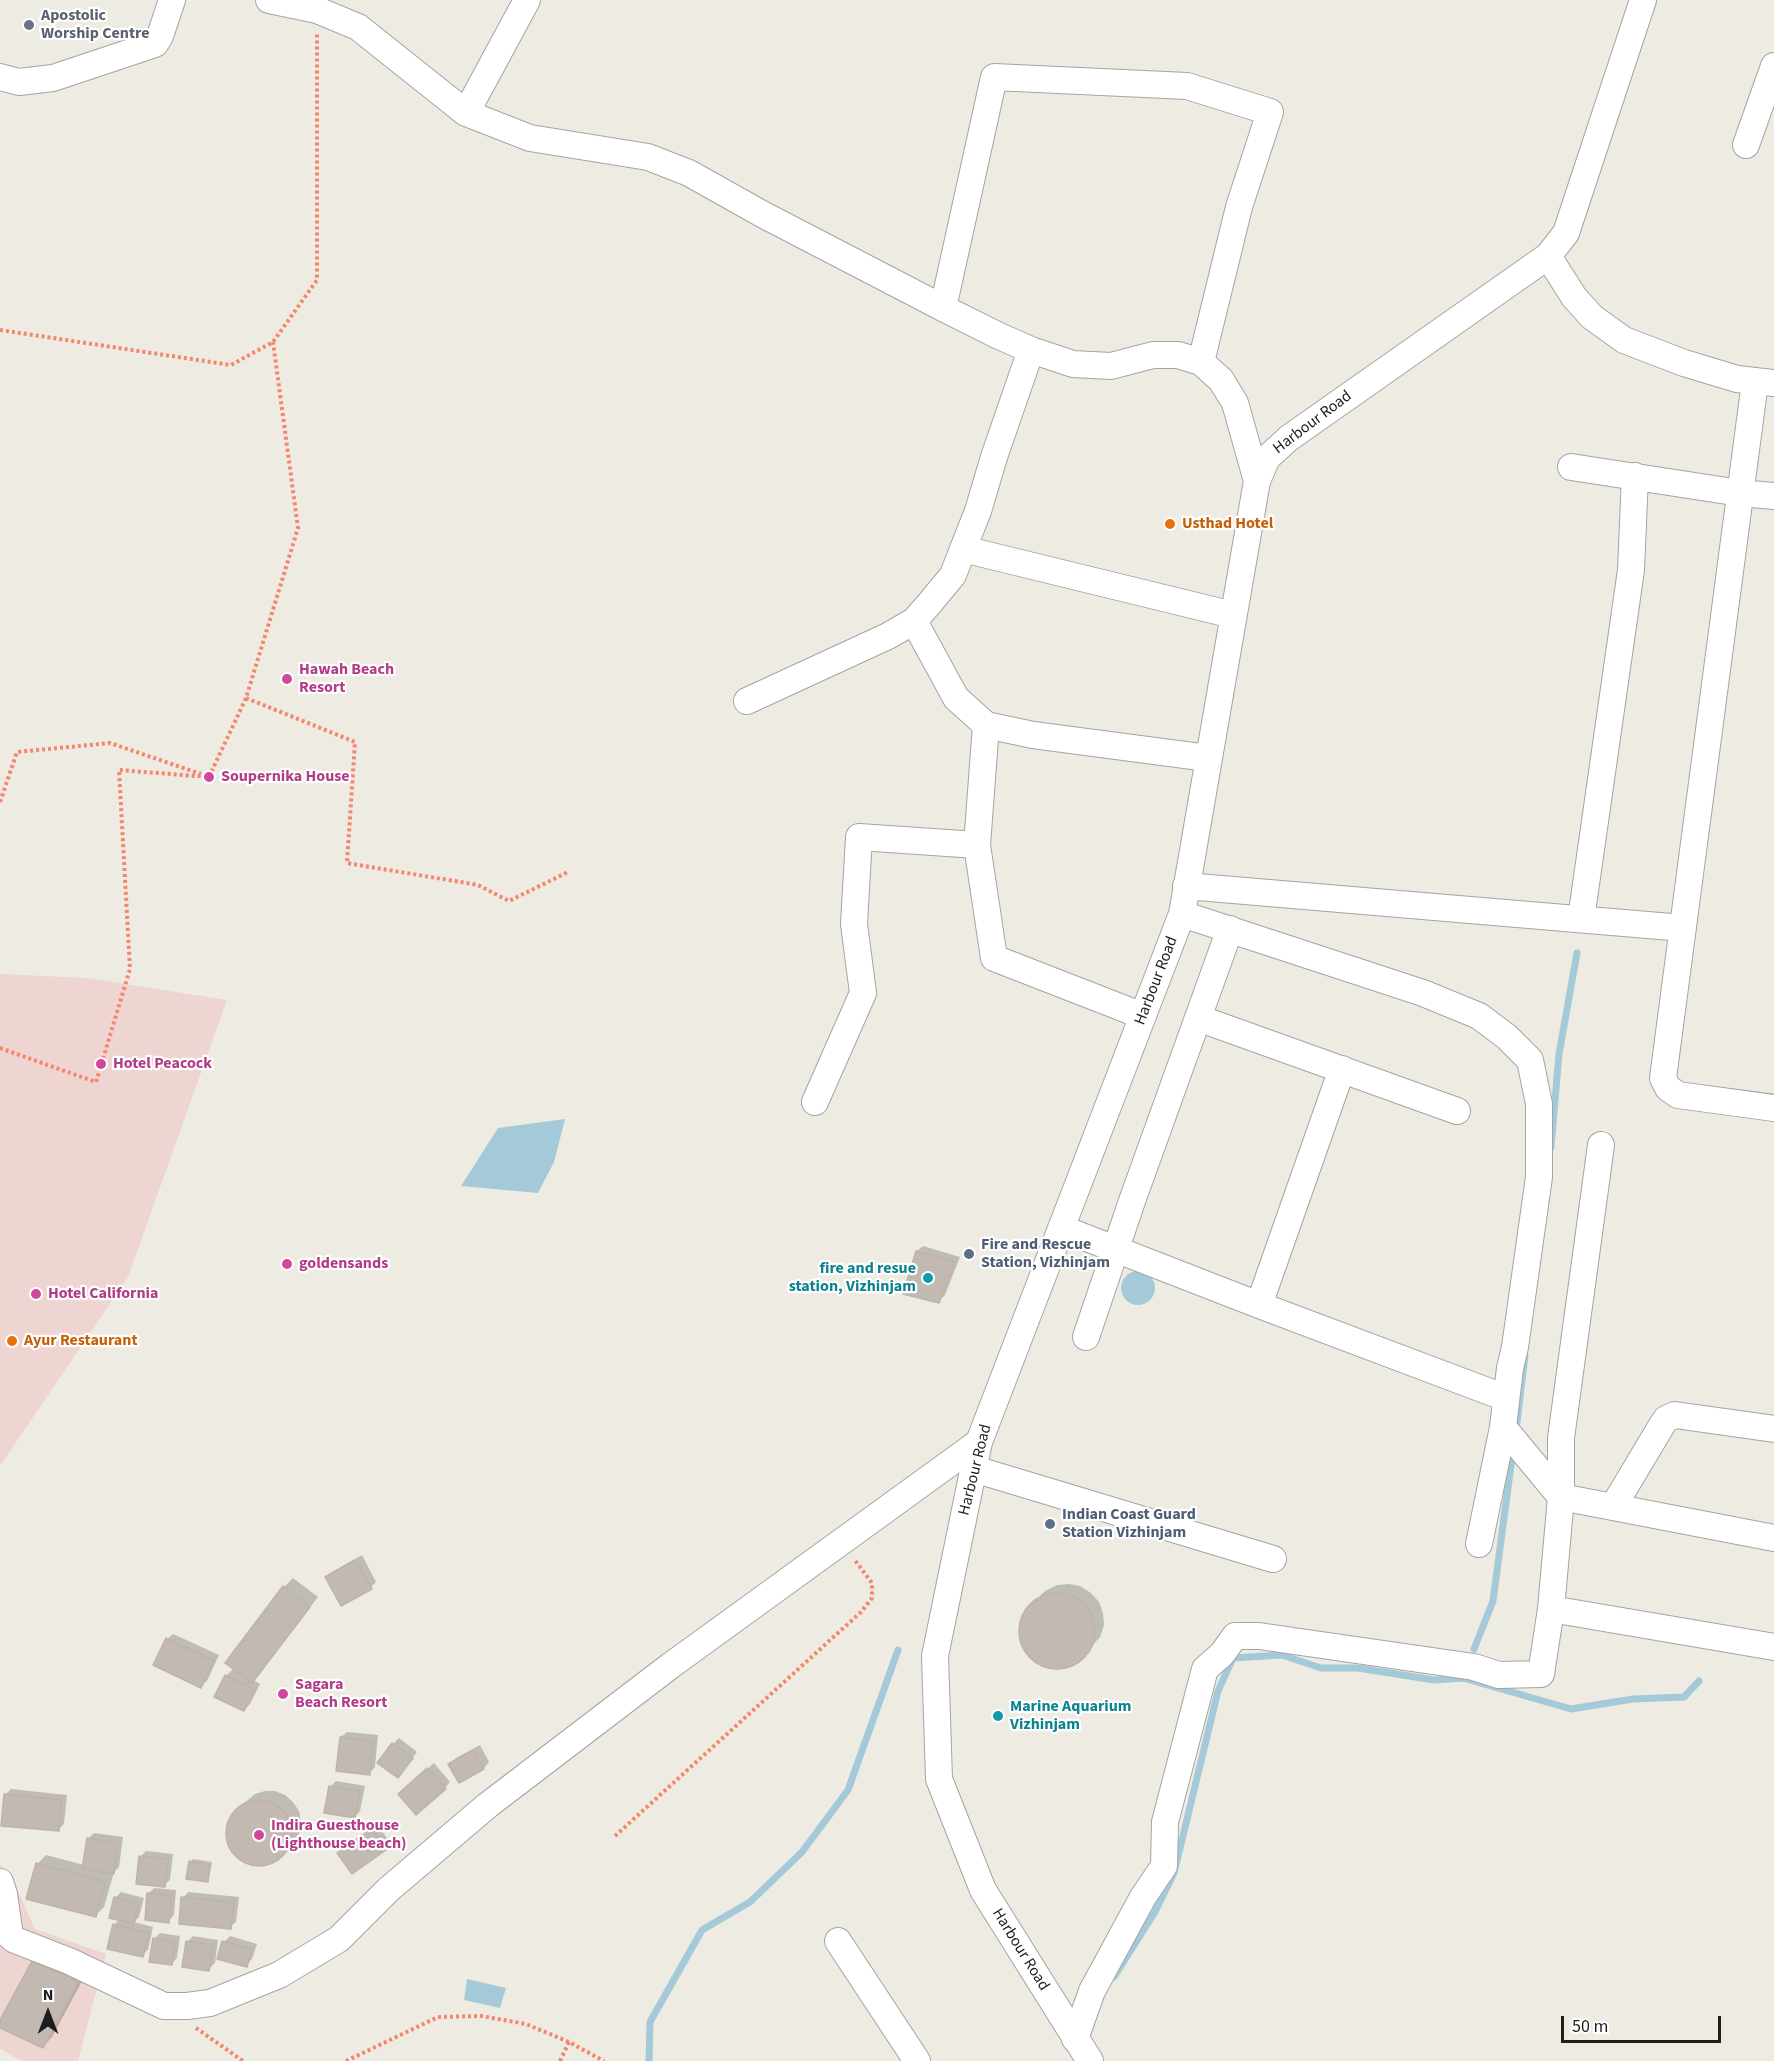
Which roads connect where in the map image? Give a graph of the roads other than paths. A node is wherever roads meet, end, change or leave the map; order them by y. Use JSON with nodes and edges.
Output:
{"nodes":[{"id":1,"x":172,"y":0,"type":"edge"},
{"id":2,"x":527,"y":0,"type":"edge"},
{"id":3,"x":1642,"y":0,"type":"edge"},
{"id":4,"x":281,"y":1,"type":"edge"},
{"id":5,"x":1774,"y":66,"type":"edge"},
{"id":6,"x":0,"y":77,"type":"edge"},
{"id":7,"x":466,"y":113,"type":"junction"},
{"id":8,"x":1746,"y":145,"type":"dead end"},
{"id":9,"x":1548,"y":256,"type":"junction"},
{"id":10,"x":943,"y":308,"type":"junction"},
{"id":11,"x":1031,"y":350,"type":"junction"},
{"id":12,"x":1200,"y":362,"type":"junction"},
{"id":13,"x":1764,"y":382,"type":"edge"},
{"id":14,"x":1571,"y":467,"type":"dead end"},
{"id":15,"x":1635,"y":476,"type":"junction"},
{"id":16,"x":1257,"y":481,"type":"junction"},
{"id":17,"x":1740,"y":493,"type":"junction"},
{"id":18,"x":1774,"y":496,"type":"edge"},
{"id":19,"x":963,"y":549,"type":"junction"},
{"id":20,"x":1233,"y":615,"type":"junction"},
{"id":21,"x":914,"y":621,"type":"junction"},
{"id":22,"x":747,"y":701,"type":"dead end"},
{"id":23,"x":986,"y":725,"type":"junction"},
{"id":24,"x":1208,"y":758,"type":"junction"},
{"id":25,"x":977,"y":845,"type":"junction"},
{"id":26,"x":1186,"y":886,"type":"junction"},
{"id":27,"x":1182,"y":914,"type":"junction"},
{"id":28,"x":1581,"y":919,"type":"junction"},
{"id":29,"x":1683,"y":928,"type":"junction"},
{"id":30,"x":1230,"y":929,"type":"junction"},
{"id":31,"x":1143,"y":1016,"type":"junction"},
{"id":32,"x":1198,"y":1018,"type":"junction"},
{"id":33,"x":1342,"y":1069,"type":"junction"},
{"id":34,"x":815,"y":1102,"type":"dead end"},
{"id":35,"x":1774,"y":1108,"type":"edge"},
{"id":36,"x":1457,"y":1111,"type":"dead end"},
{"id":37,"x":1601,"y":1145,"type":"dead end"},
{"id":38,"x":1062,"y":1228,"type":"junction"},
{"id":39,"x":1116,"y":1248,"type":"junction"},
{"id":40,"x":1259,"y":1305,"type":"junction"},
{"id":41,"x":1086,"y":1337,"type":"dead end"},
{"id":42,"x":1506,"y":1398,"type":"junction"},
{"id":43,"x":1503,"y":1426,"type":"junction"},
{"id":44,"x":1774,"y":1429,"type":"edge"},
{"id":45,"x":979,"y":1442,"type":"junction"},
{"id":46,"x":974,"y":1468,"type":"junction"},
{"id":47,"x":1561,"y":1497,"type":"junction"},
{"id":48,"x":1613,"y":1507,"type":"junction"},
{"id":49,"x":1774,"y":1538,"type":"edge"},
{"id":50,"x":1479,"y":1544,"type":"dead end"},
{"id":51,"x":1272,"y":1559,"type":"dead end"},
{"id":52,"x":1551,"y":1609,"type":"junction"},
{"id":53,"x":1774,"y":1647,"type":"edge"},
{"id":54,"x":1,"y":1890,"type":"edge"},
{"id":55,"x":5,"y":1932,"type":"edge"},
{"id":56,"x":838,"y":1941,"type":"dead end"},
{"id":57,"x":1075,"y":2039,"type":"junction"},
{"id":58,"x":917,"y":2061,"type":"edge"},
{"id":59,"x":1090,"y":2061,"type":"edge"}],
"edges":[{"from":1,"to":6,"type":"street"},
{"from":2,"to":7,"type":"street"},
{"from":3,"to":9,"type":"street","name":"Harbour Road"},
{"from":4,"to":7,"type":"street"},
{"from":5,"to":8,"type":"street"},
{"from":7,"to":10,"type":"street"},
{"from":9,"to":13,"type":"street"},
{"from":9,"to":16,"type":"street","name":"Harbour Road"},
{"from":10,"to":11,"type":"street"},
{"from":10,"to":12,"type":"street"},
{"from":11,"to":12,"type":"street"},
{"from":11,"to":19,"type":"street"},
{"from":12,"to":16,"type":"street"},
{"from":13,"to":17,"type":"street"},
{"from":14,"to":15,"type":"street"},
{"from":15,"to":17,"type":"street"},
{"from":15,"to":28,"type":"street"},
{"from":16,"to":20,"type":"street","name":"Harbour Road"},
{"from":17,"to":18,"type":"street"},
{"from":17,"to":29,"type":"street"},
{"from":19,"to":20,"type":"street"},
{"from":19,"to":21,"type":"street"},
{"from":20,"to":24,"type":"street","name":"Harbour Road"},
{"from":21,"to":22,"type":"street"},
{"from":21,"to":23,"type":"street"},
{"from":23,"to":24,"type":"street"},
{"from":23,"to":25,"type":"street"},
{"from":24,"to":26,"type":"street","name":"Harbour Road"},
{"from":25,"to":31,"type":"street"},
{"from":25,"to":34,"type":"street"},
{"from":26,"to":27,"type":"street","name":"Harbour Road"},
{"from":26,"to":28,"type":"street"},
{"from":27,"to":30,"type":"street"},
{"from":27,"to":31,"type":"street","name":"Harbour Road"},
{"from":28,"to":29,"type":"street"},
{"from":29,"to":35,"type":"street"},
{"from":30,"to":32,"type":"street"},
{"from":30,"to":42,"type":"street"},
{"from":31,"to":38,"type":"street","name":"Harbour Road"},
{"from":32,"to":33,"type":"street"},
{"from":32,"to":39,"type":"street"},
{"from":33,"to":36,"type":"street"},
{"from":33,"to":40,"type":"street"},
{"from":37,"to":47,"type":"street"},
{"from":38,"to":39,"type":"street"},
{"from":38,"to":45,"type":"street","name":"Harbour Road"},
{"from":39,"to":40,"type":"street"},
{"from":39,"to":41,"type":"street"},
{"from":40,"to":42,"type":"street"},
{"from":42,"to":43,"type":"street"},
{"from":43,"to":47,"type":"street"},
{"from":43,"to":50,"type":"street"},
{"from":44,"to":48,"type":"street"},
{"from":45,"to":46,"type":"street","name":"Harbour Road"},
{"from":45,"to":55,"type":"street"},
{"from":46,"to":51,"type":"street"},
{"from":46,"to":57,"type":"street","name":"Harbour Road"},
{"from":47,"to":48,"type":"street"},
{"from":47,"to":52,"type":"street"},
{"from":48,"to":49,"type":"street"},
{"from":52,"to":53,"type":"street"},
{"from":52,"to":57,"type":"street"},
{"from":54,"to":55,"type":"street"},
{"from":56,"to":58,"type":"street"},
{"from":57,"to":59,"type":"street","name":"Harbour Road"}]}
